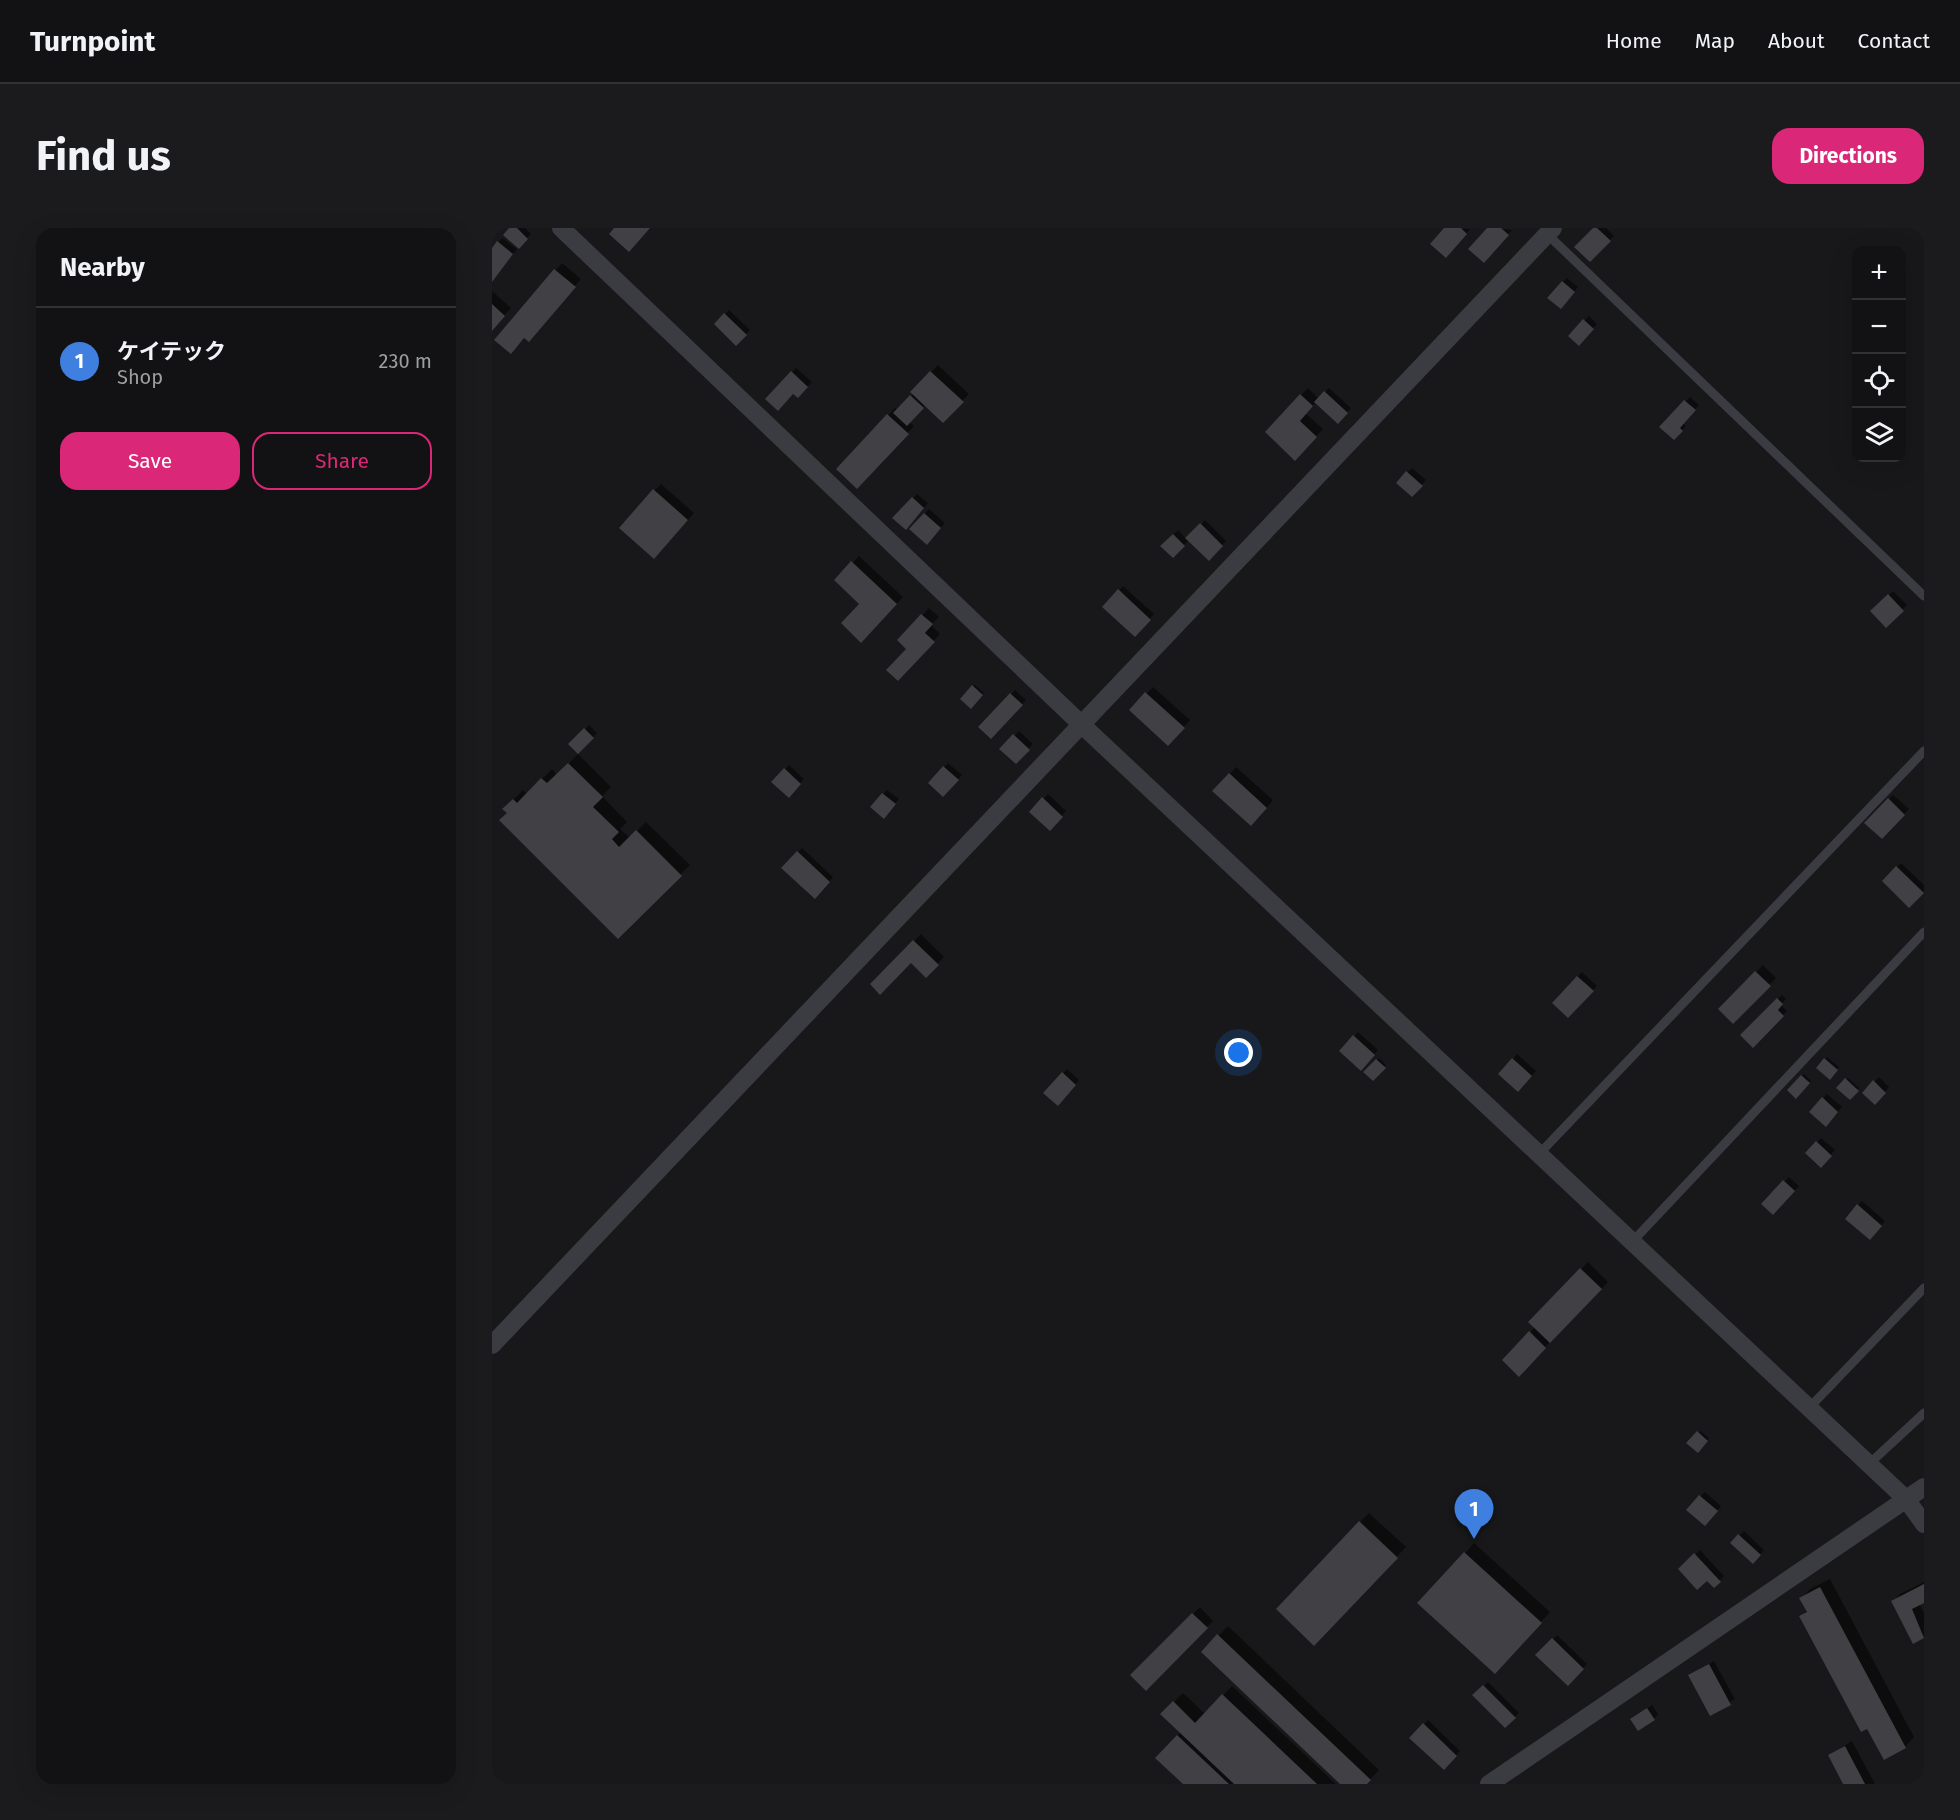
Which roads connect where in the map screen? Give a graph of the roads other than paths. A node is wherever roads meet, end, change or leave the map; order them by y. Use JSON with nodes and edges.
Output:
{"nodes":[{"id":1,"x":561,"y":228,"type":"edge"},
{"id":2,"x":1547,"y":230,"type":"edge"},
{"id":3,"x":1924,"y":596,"type":"edge"},
{"id":4,"x":1081,"y":724,"type":"junction"},
{"id":5,"x":1924,"y":751,"type":"edge"},
{"id":6,"x":1924,"y":932,"type":"edge"},
{"id":7,"x":1540,"y":1153,"type":"junction"},
{"id":8,"x":1633,"y":1241,"type":"junction"},
{"id":9,"x":1924,"y":1288,"type":"edge"},
{"id":10,"x":492,"y":1345,"type":"edge"},
{"id":11,"x":1809,"y":1408,"type":"junction"},
{"id":12,"x":1924,"y":1413,"type":"edge"},
{"id":13,"x":1869,"y":1464,"type":"junction"},
{"id":14,"x":1924,"y":1487,"type":"edge"},
{"id":15,"x":1906,"y":1499,"type":"junction"},
{"id":16,"x":1924,"y":1524,"type":"edge"},
{"id":17,"x":1489,"y":1784,"type":"edge"}],
"edges":[{"from":1,"to":4,"type":"street"},
{"from":2,"to":3,"type":"lane"},
{"from":2,"to":4,"type":"street"},
{"from":4,"to":7,"type":"street"},
{"from":4,"to":10,"type":"street"},
{"from":5,"to":7,"type":"lane"},
{"from":6,"to":8,"type":"lane"},
{"from":7,"to":8,"type":"street"},
{"from":8,"to":11,"type":"street"},
{"from":9,"to":11,"type":"lane"},
{"from":11,"to":13,"type":"street"},
{"from":12,"to":13,"type":"lane"},
{"from":13,"to":15,"type":"street"},
{"from":14,"to":15,"type":"street"},
{"from":15,"to":16,"type":"street"},
{"from":15,"to":17,"type":"street"}]}
